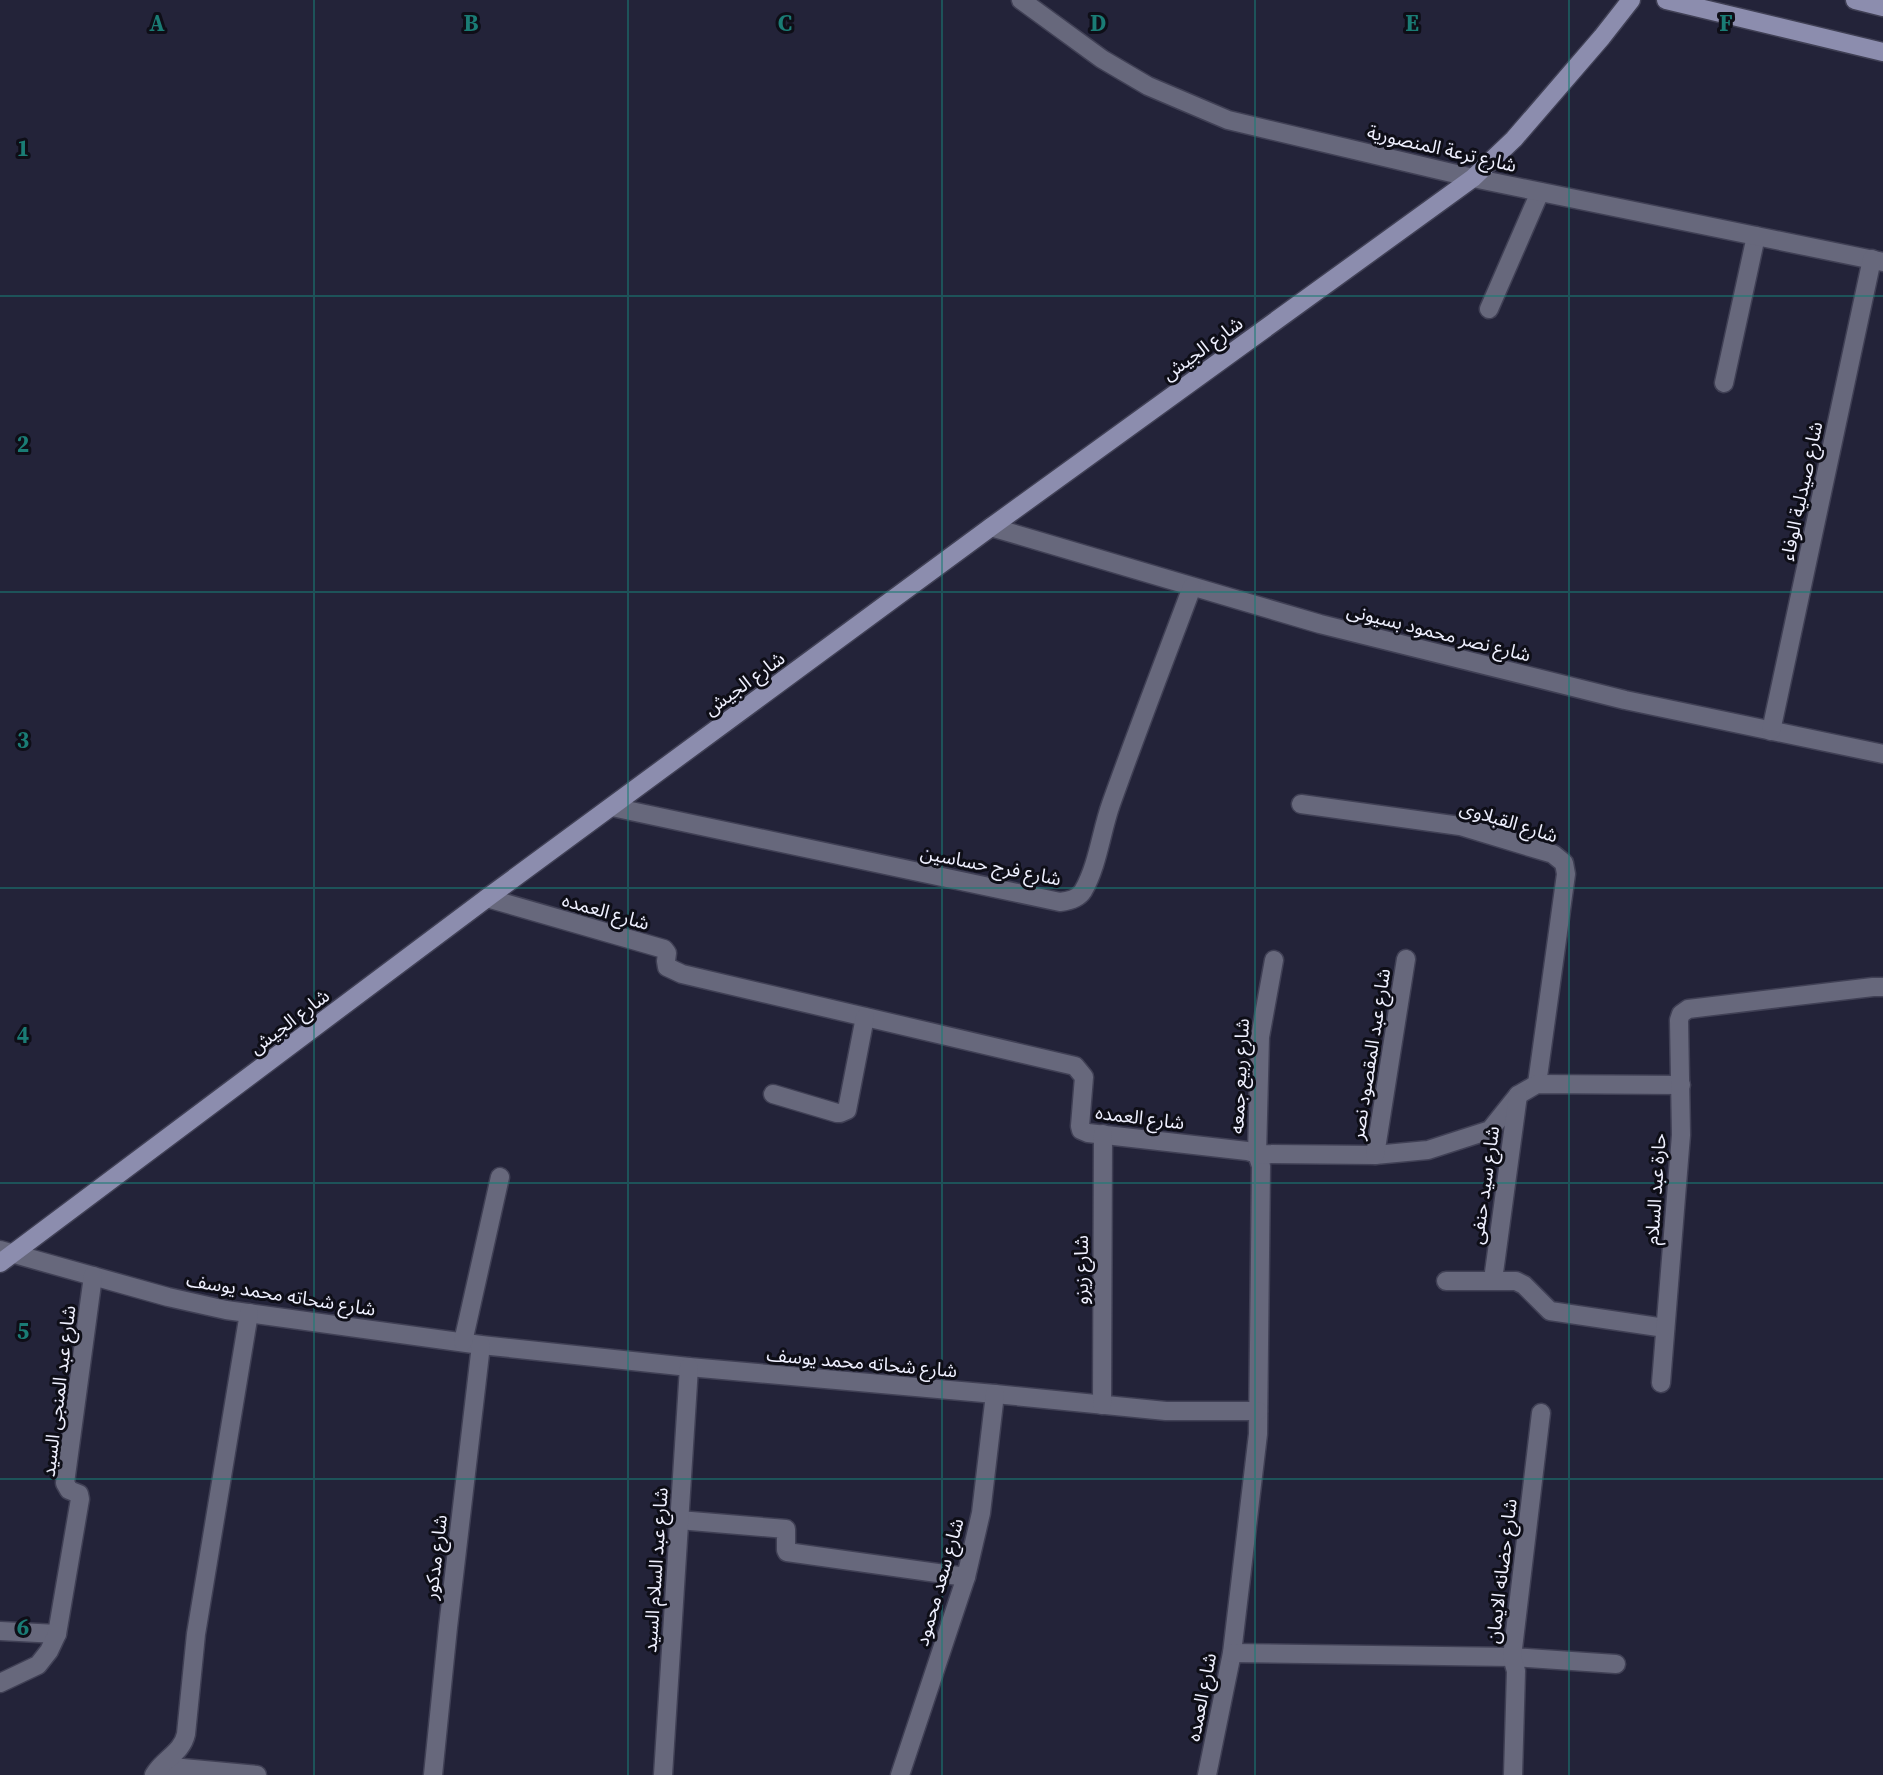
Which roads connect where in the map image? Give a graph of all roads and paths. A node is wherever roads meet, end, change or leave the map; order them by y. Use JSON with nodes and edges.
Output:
{"nodes":[{"id":1,"x":1021,"y":0,"type":"edge"},
{"id":2,"x":1631,"y":0,"type":"edge"},
{"id":3,"x":1666,"y":0,"type":"edge"},
{"id":4,"x":1855,"y":0,"type":"edge"},
{"id":5,"x":1883,"y":7,"type":"edge"},
{"id":6,"x":1883,"y":52,"type":"edge"},
{"id":7,"x":1473,"y":178,"type":"junction"},
{"id":8,"x":1540,"y":192,"type":"junction"},
{"id":9,"x":1756,"y":236,"type":"junction"},
{"id":10,"x":1877,"y":260,"type":"edge"},
{"id":11,"x":1489,"y":309,"type":"dead end"},
{"id":12,"x":1724,"y":383,"type":"dead end"},
{"id":13,"x":991,"y":527,"type":"junction"},
{"id":14,"x":1192,"y":587,"type":"junction"},
{"id":15,"x":1771,"y":731,"type":"junction"},
{"id":16,"x":1883,"y":754,"type":"edge"},
{"id":17,"x":1301,"y":804,"type":"dead end"},
{"id":18,"x":612,"y":807,"type":"junction"},
{"id":19,"x":487,"y":898,"type":"junction"},
{"id":20,"x":1406,"y":959,"type":"dead end"},
{"id":21,"x":1274,"y":960,"type":"dead end"},
{"id":22,"x":1883,"y":987,"type":"edge"},
{"id":23,"x":865,"y":1017,"type":"junction"},
{"id":24,"x":1537,"y":1084,"type":"junction"},
{"id":25,"x":1681,"y":1085,"type":"junction"},
{"id":26,"x":773,"y":1094,"type":"dead end"},
{"id":27,"x":1518,"y":1095,"type":"junction"},
{"id":28,"x":1103,"y":1134,"type":"junction"},
{"id":29,"x":1257,"y":1154,"type":"junction"},
{"id":30,"x":1375,"y":1155,"type":"junction"},
{"id":31,"x":500,"y":1177,"type":"dead end"},
{"id":32,"x":4,"y":1256,"type":"edge"},
{"id":33,"x":93,"y":1276,"type":"junction"},
{"id":34,"x":1493,"y":1280,"type":"junction"},
{"id":35,"x":1446,"y":1281,"type":"dead end"},
{"id":36,"x":249,"y":1313,"type":"junction"},
{"id":37,"x":1665,"y":1328,"type":"junction"},
{"id":38,"x":472,"y":1344,"type":"junction"},
{"id":39,"x":690,"y":1367,"type":"junction"},
{"id":40,"x":1661,"y":1382,"type":"dead end"},
{"id":41,"x":995,"y":1394,"type":"junction"},
{"id":42,"x":1102,"y":1405,"type":"junction"},
{"id":43,"x":1258,"y":1411,"type":"junction"},
{"id":44,"x":1541,"y":1413,"type":"dead end"},
{"id":45,"x":679,"y":1520,"type":"junction"},
{"id":46,"x":966,"y":1577,"type":"junction"},
{"id":47,"x":0,"y":1631,"type":"edge"},
{"id":48,"x":57,"y":1634,"type":"junction"},
{"id":49,"x":1232,"y":1653,"type":"junction"},
{"id":50,"x":1512,"y":1657,"type":"junction"},
{"id":51,"x":1616,"y":1664,"type":"dead end"},
{"id":52,"x":0,"y":1684,"type":"edge"},
{"id":53,"x":157,"y":1770,"type":"edge"},
{"id":54,"x":257,"y":1775,"type":"edge"},
{"id":55,"x":433,"y":1775,"type":"edge"},
{"id":56,"x":663,"y":1775,"type":"edge"},
{"id":57,"x":900,"y":1775,"type":"edge"},
{"id":58,"x":1207,"y":1775,"type":"edge"},
{"id":59,"x":1513,"y":1775,"type":"edge"}],
"edges":[{"from":1,"to":7,"type":"street","name":"شارع ترعة المنصورية"},
{"from":2,"to":7,"type":"street","name":"شارع الجيش"},
{"from":3,"to":6,"type":"street"},
{"from":4,"to":5,"type":"street"},
{"from":7,"to":8,"type":"street","name":"شارع ترعة المنصورية"},
{"from":7,"to":13,"type":"street","name":"شارع الجيش"},
{"from":8,"to":9,"type":"street","name":"شارع ترعة المنصورية"},
{"from":8,"to":11,"type":"street"},
{"from":9,"to":10,"type":"street","name":"شارع ترعة المنصورية"},
{"from":9,"to":12,"type":"street"},
{"from":10,"to":15,"type":"street","name":"شارع صيدلية الوفاء"},
{"from":13,"to":14,"type":"street","name":"شارع نصر محمود بسيونى"},
{"from":13,"to":18,"type":"street","name":"شارع الجيش"},
{"from":14,"to":15,"type":"street","name":"شارع نصر محمود بسيونى"},
{"from":14,"to":18,"type":"street","name":"شارع فرج حساسين"},
{"from":15,"to":16,"type":"street","name":"شارع نصر محمود بسيونى"},
{"from":17,"to":24,"type":"street","name":"شارع القبلاوى"},
{"from":18,"to":19,"type":"street","name":"شارع الجيش"},
{"from":19,"to":23,"type":"street","name":"شارع العمده"},
{"from":19,"to":32,"type":"street","name":"شارع الجيش"},
{"from":20,"to":30,"type":"street","name":"شارع عبد المقصود نصر"},
{"from":21,"to":29,"type":"street","name":"شارع ربيع جمعه"},
{"from":22,"to":25,"type":"street","name":"حارة عبد السلام"},
{"from":23,"to":26,"type":"street"},
{"from":23,"to":28,"type":"street","name":"شارع العمده"},
{"from":24,"to":25,"type":"street"},
{"from":24,"to":27,"type":"street"},
{"from":25,"to":37,"type":"street","name":"حارة عبد السلام"},
{"from":27,"to":30,"type":"street"},
{"from":27,"to":34,"type":"street","name":"شارع سيد حنفى"},
{"from":28,"to":29,"type":"street","name":"شارع العمده"},
{"from":28,"to":42,"type":"street","name":"شارع زيزو"},
{"from":29,"to":30,"type":"street"},
{"from":29,"to":43,"type":"street","name":"شارع العمده"},
{"from":31,"to":38,"type":"street"},
{"from":32,"to":33,"type":"street","name":"شارع شحاته محمد يوسف"},
{"from":33,"to":36,"type":"street","name":"شارع شحاته محمد يوسف"},
{"from":33,"to":48,"type":"street","name":"شارع عبد المنجى السيد"},
{"from":34,"to":35,"type":"street"},
{"from":34,"to":37,"type":"street"},
{"from":36,"to":38,"type":"street","name":"شارع شحاته محمد يوسف"},
{"from":36,"to":53,"type":"street"},
{"from":37,"to":40,"type":"street","name":"حارة عبد السلام"},
{"from":38,"to":39,"type":"street","name":"شارع شحاته محمد يوسف"},
{"from":38,"to":55,"type":"street","name":"شارع مدكور"},
{"from":39,"to":41,"type":"street","name":"شارع شحاته محمد يوسف"},
{"from":39,"to":45,"type":"street","name":"شارع عبد السلام السيد"},
{"from":41,"to":42,"type":"street","name":"شارع شحاته محمد يوسف"},
{"from":41,"to":46,"type":"street","name":"شارع سعد محمود"},
{"from":42,"to":43,"type":"street","name":"شارع شحاته محمد يوسف"},
{"from":43,"to":49,"type":"street","name":"شارع العمده"},
{"from":44,"to":50,"type":"street","name":"شارع حضانه الايمان"},
{"from":45,"to":46,"type":"street"},
{"from":45,"to":56,"type":"street","name":"شارع عبد السلام السيد"},
{"from":46,"to":57,"type":"street","name":"شارع سعد محمود"},
{"from":47,"to":48,"type":"street"},
{"from":48,"to":52,"type":"street","name":"شارع عبد المنجى السيد"},
{"from":49,"to":50,"type":"street"},
{"from":49,"to":58,"type":"street","name":"شارع العمده"},
{"from":50,"to":51,"type":"street"},
{"from":50,"to":59,"type":"street","name":"شارع حضانه الايمان"},
{"from":53,"to":54,"type":"street"}]}
